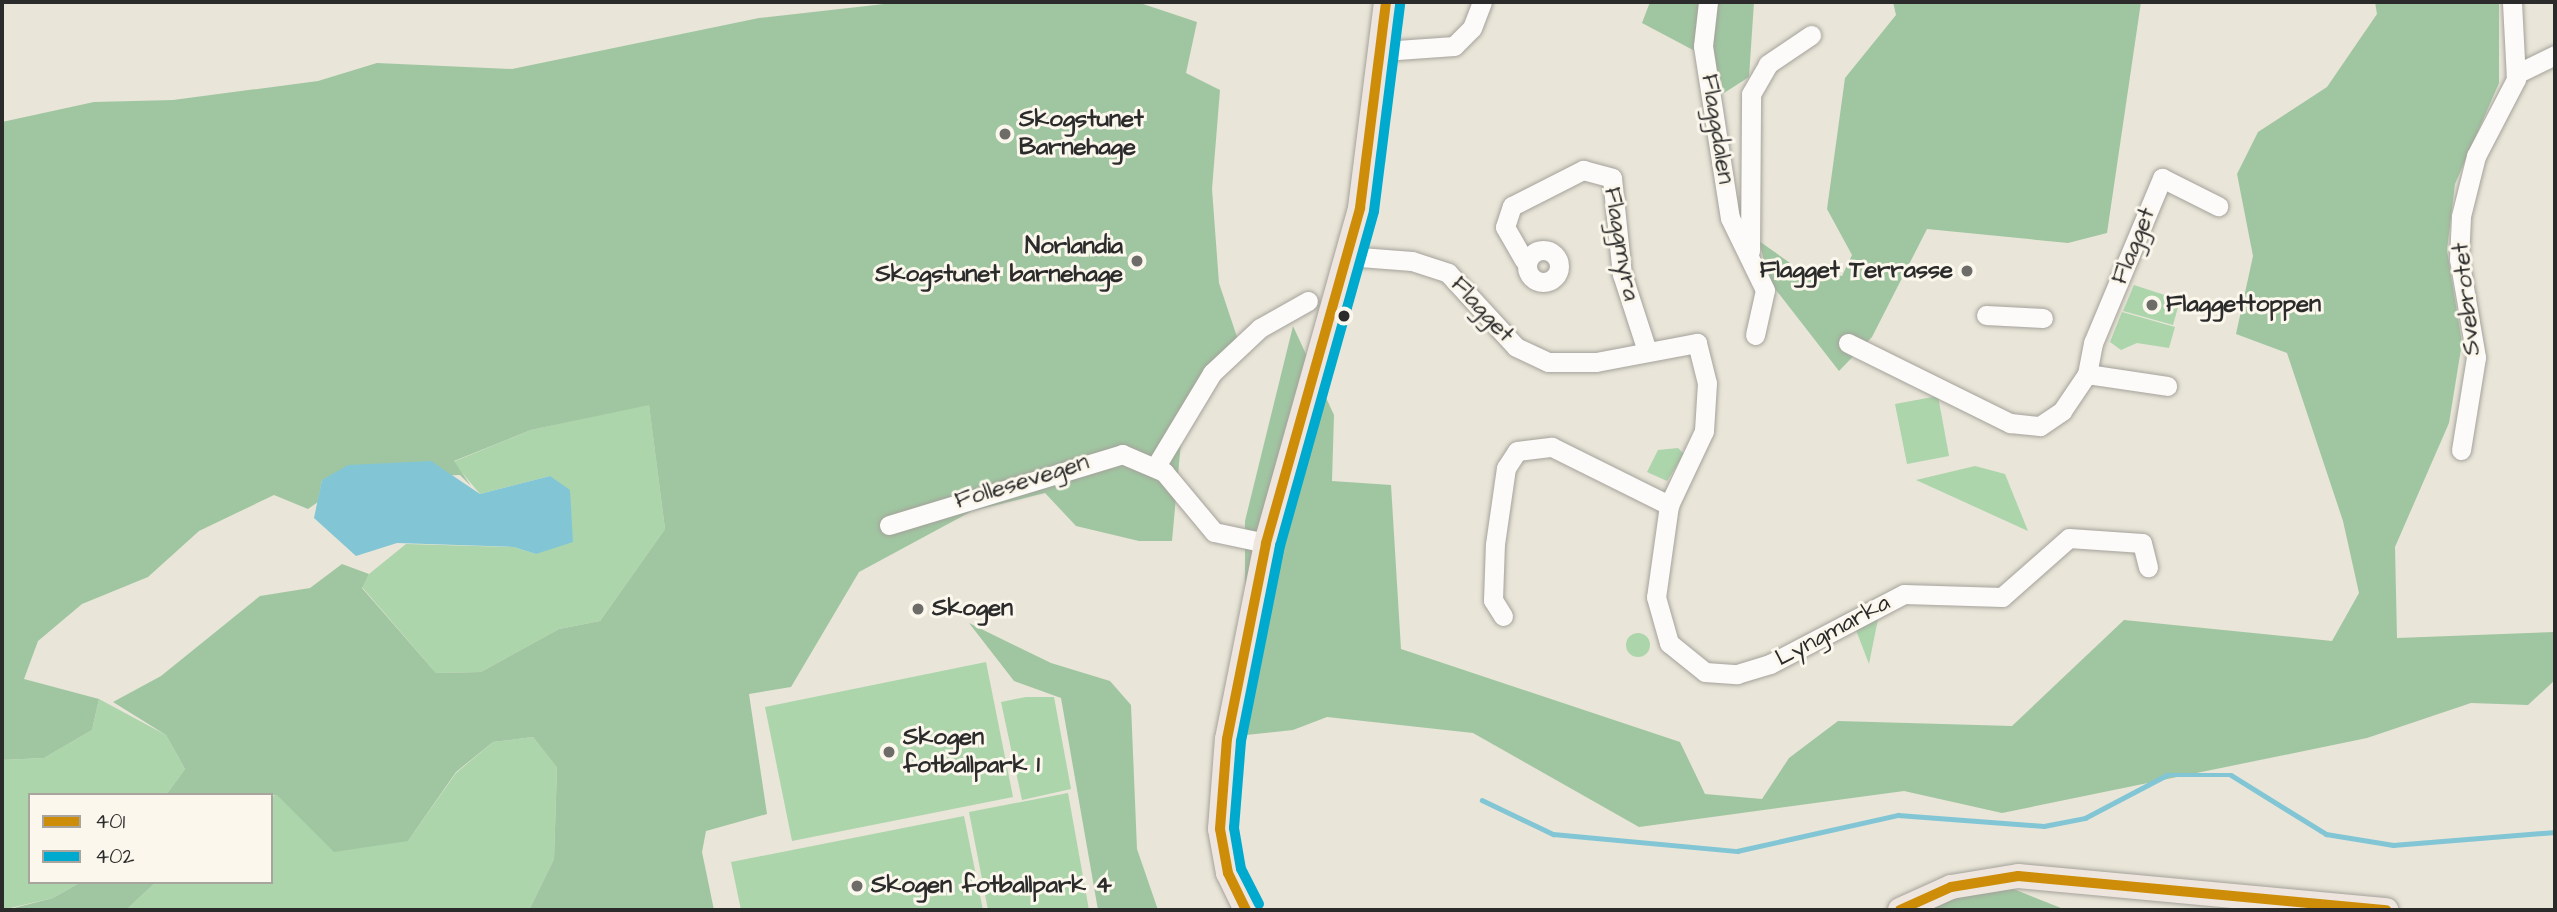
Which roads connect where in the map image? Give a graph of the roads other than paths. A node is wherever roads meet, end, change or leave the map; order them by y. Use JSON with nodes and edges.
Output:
{"nodes":[{"id":1,"x":1386,"y":2,"type":"edge"},
{"id":2,"x":1482,"y":2,"type":"edge"},
{"id":3,"x":1709,"y":2,"type":"edge"},
{"id":4,"x":2512,"y":2,"type":"edge"},
{"id":5,"x":1811,"y":35,"type":"dead end"},
{"id":6,"x":1384,"y":51,"type":"junction"},
{"id":7,"x":2555,"y":55,"type":"edge"},
{"id":8,"x":2516,"y":74,"type":"junction"},
{"id":9,"x":2218,"y":206,"type":"dead end"},
{"id":10,"x":1750,"y":250,"type":"junction"},
{"id":11,"x":1347,"y":256,"type":"junction"},
{"id":12,"x":1524,"y":260,"type":"dead end"},
{"id":13,"x":1308,"y":301,"type":"dead end"},
{"id":14,"x":1986,"y":315,"type":"dead end"},
{"id":15,"x":2043,"y":318,"type":"dead end"},
{"id":16,"x":1755,"y":335,"type":"dead end"},
{"id":17,"x":1698,"y":343,"type":"joint"},
{"id":18,"x":1848,"y":343,"type":"dead end"},
{"id":19,"x":1647,"y":351,"type":"junction"},
{"id":20,"x":2087,"y":374,"type":"junction"},
{"id":21,"x":2167,"y":386,"type":"dead end"},
{"id":22,"x":2461,"y":450,"type":"dead end"},
{"id":23,"x":1156,"y":466,"type":"junction"},
{"id":24,"x":1669,"y":505,"type":"junction"},
{"id":25,"x":889,"y":525,"type":"dead end"},
{"id":26,"x":1266,"y":543,"type":"junction"},
{"id":27,"x":2148,"y":566,"type":"dead end"},
{"id":28,"x":1503,"y":616,"type":"dead end"},
{"id":29,"x":1246,"y":910,"type":"edge"},
{"id":30,"x":1900,"y":910,"type":"edge"},
{"id":31,"x":2386,"y":910,"type":"edge"}],
"edges":[{"from":1,"to":6,"type":"main road"},
{"from":2,"to":6,"type":"street"},
{"from":3,"to":10,"type":"street","name":"Flaggdalen"},
{"from":4,"to":8,"type":"street","name":"Svebrotet"},
{"from":5,"to":10,"type":"street","name":"Flaggdalen"},
{"from":6,"to":11,"type":"main road"},
{"from":7,"to":8,"type":"street"},
{"from":8,"to":22,"type":"street","name":"Svebrotet"},
{"from":9,"to":20,"type":"street","name":"Flagget"},
{"from":10,"to":16,"type":"street","name":"Flaggdalen"},
{"from":11,"to":19,"type":"street","name":"Flagget"},
{"from":11,"to":26,"type":"main road"},
{"from":12,"to":19,"type":"street","name":"Flaggmyra"},
{"from":13,"to":23,"type":"street"},
{"from":14,"to":15,"type":"street"},
{"from":17,"to":19,"type":"street","name":"Flagget"},
{"from":17,"to":24,"type":"street","name":"Lyngmarka"},
{"from":18,"to":20,"type":"street","name":"Flagget"},
{"from":20,"to":21,"type":"street"},
{"from":23,"to":25,"type":"street","name":"Follesevegen"},
{"from":23,"to":26,"type":"street","name":"Follesevegen"},
{"from":24,"to":27,"type":"street","name":"Lyngmarka"},
{"from":24,"to":28,"type":"street"},
{"from":26,"to":29,"type":"main road"},
{"from":30,"to":31,"type":"main road"}]}
